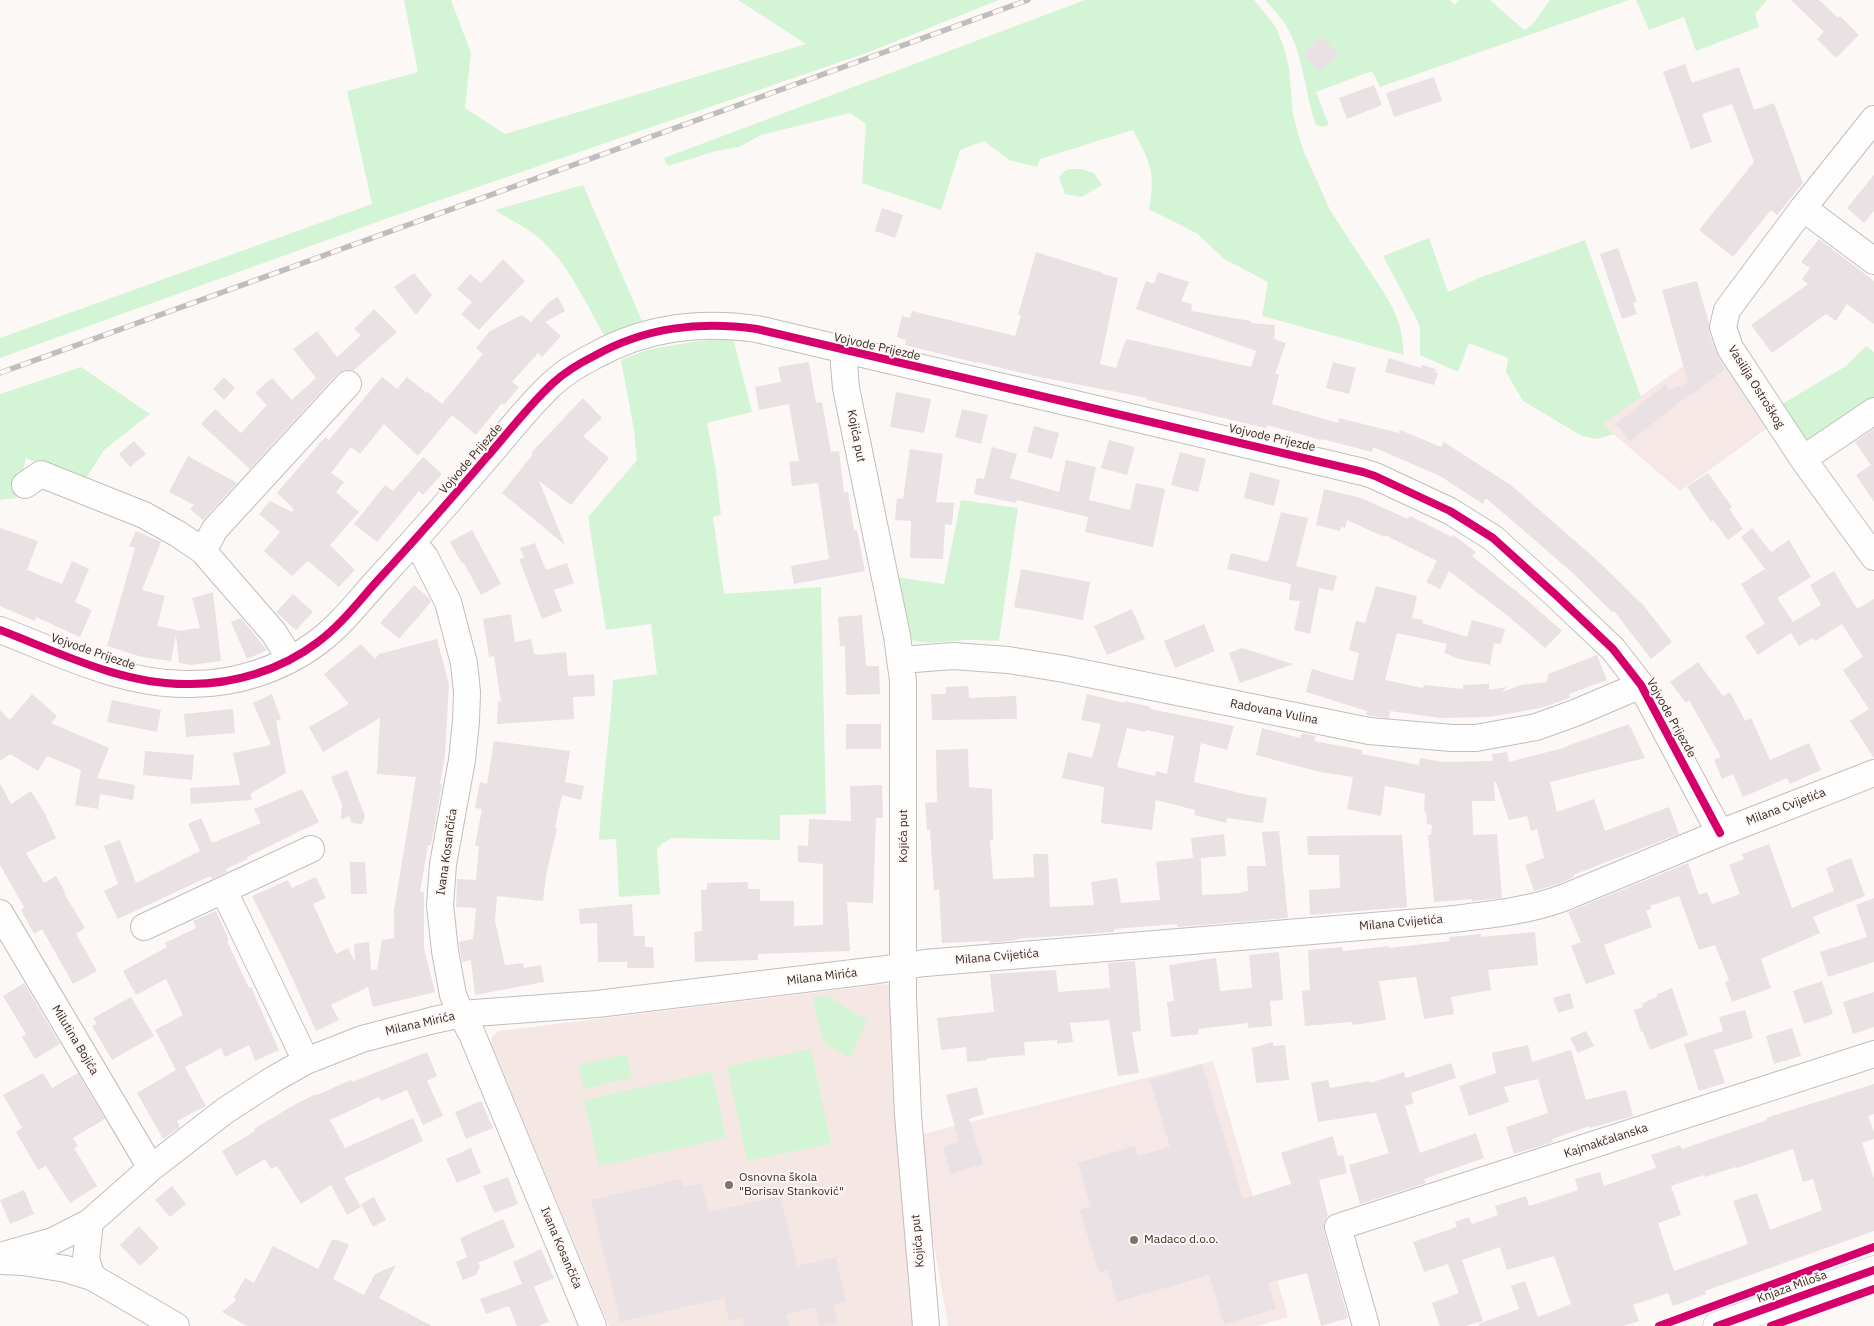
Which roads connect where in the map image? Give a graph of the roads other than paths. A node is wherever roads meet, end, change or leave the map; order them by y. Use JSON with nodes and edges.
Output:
{"nodes":[{"id":1,"x":1874,"y":119,"type":"edge"},
{"id":2,"x":1803,"y":208,"type":"junction"},
{"id":3,"x":1874,"y":261,"type":"edge"},
{"id":4,"x":844,"y":351,"type":"junction"},
{"id":5,"x":348,"y":384,"type":"dead end"},
{"id":6,"x":1874,"y":411,"type":"edge"},
{"id":7,"x":1803,"y":460,"type":"junction"},
{"id":8,"x":25,"y":485,"type":"dead end"},
{"id":9,"x":412,"y":542,"type":"junction"},
{"id":10,"x":203,"y":551,"type":"junction"},
{"id":11,"x":1874,"y":557,"type":"edge"},
{"id":12,"x":0,"y":630,"type":"edge"},
{"id":13,"x":290,"y":659,"type":"junction"},
{"id":14,"x":900,"y":660,"type":"junction"},
{"id":15,"x":1641,"y":685,"type":"junction"},
{"id":16,"x":1874,"y":773,"type":"edge"},
{"id":17,"x":1720,"y":833,"type":"junction"},
{"id":18,"x":311,"y":849,"type":"dead end"},
{"id":19,"x":224,"y":891,"type":"junction"},
{"id":20,"x":0,"y":913,"type":"edge"},
{"id":21,"x":144,"y":927,"type":"dead end"},
{"id":22,"x":903,"y":966,"type":"junction"},
{"id":23,"x":461,"y":1014,"type":"junction"},
{"id":24,"x":1874,"y":1054,"type":"edge"},
{"id":25,"x":306,"y":1061,"type":"junction"},
{"id":26,"x":151,"y":1168,"type":"junction"},
{"id":27,"x":90,"y":1222,"type":"junction"},
{"id":28,"x":0,"y":1256,"type":"edge"},
{"id":29,"x":0,"y":1261,"type":"edge"},
{"id":30,"x":1874,"y":1270,"type":"edge"},
{"id":31,"x":92,"y":1277,"type":"junction"},
{"id":32,"x":176,"y":1326,"type":"edge"},
{"id":33,"x":593,"y":1326,"type":"edge"},
{"id":34,"x":926,"y":1326,"type":"edge"},
{"id":35,"x":1366,"y":1326,"type":"edge"},
{"id":36,"x":1717,"y":1326,"type":"edge"}],
"edges":[{"from":1,"to":2,"type":"street","name":"Vasilija Ostroškog"},
{"from":2,"to":3,"type":"street"},
{"from":2,"to":7,"type":"street","name":"Vasilija Ostroškog"},
{"from":4,"to":9,"type":"street","name":"Vojvode Prijezde"},
{"from":4,"to":14,"type":"street","name":"Kojića put"},
{"from":4,"to":15,"type":"street","name":"Vojvode Prijezde"},
{"from":5,"to":10,"type":"street"},
{"from":6,"to":7,"type":"street"},
{"from":7,"to":11,"type":"street","name":"Vasilija Ostroškog"},
{"from":8,"to":10,"type":"street"},
{"from":9,"to":13,"type":"street","name":"Vojvode Prijezde"},
{"from":9,"to":23,"type":"street","name":"Ivana Kosančića"},
{"from":10,"to":13,"type":"street"},
{"from":12,"to":13,"type":"street","name":"Vojvode Prijezde"},
{"from":14,"to":15,"type":"street","name":"Radovana Vulina"},
{"from":14,"to":22,"type":"street","name":"Kojića put"},
{"from":15,"to":17,"type":"street","name":"Vojvode Prijezde"},
{"from":16,"to":17,"type":"street","name":"Milana Cvijetića"},
{"from":17,"to":22,"type":"street","name":"Milana Cvijetića"},
{"from":18,"to":19,"type":"street"},
{"from":19,"to":21,"type":"street"},
{"from":19,"to":25,"type":"street"},
{"from":20,"to":26,"type":"street","name":"Milutina Bojića"},
{"from":22,"to":23,"type":"street","name":"Milana Mirića"},
{"from":22,"to":34,"type":"street","name":"Kojića put"},
{"from":23,"to":25,"type":"street","name":"Milana Mirića"},
{"from":23,"to":33,"type":"street","name":"Ivana Kosančića"},
{"from":24,"to":35,"type":"street","name":"Kajmakčalanska"},
{"from":25,"to":26,"type":"street","name":"Milana Mirića"},
{"from":26,"to":27,"type":"street","name":"Milana Mirića"},
{"from":27,"to":28,"type":"street","name":"Milana Mirića"},
{"from":27,"to":31,"type":"street"},
{"from":29,"to":31,"type":"street"},
{"from":30,"to":36,"type":"main road","name":"Knjaza Miloša"},
{"from":31,"to":32,"type":"street"}]}
